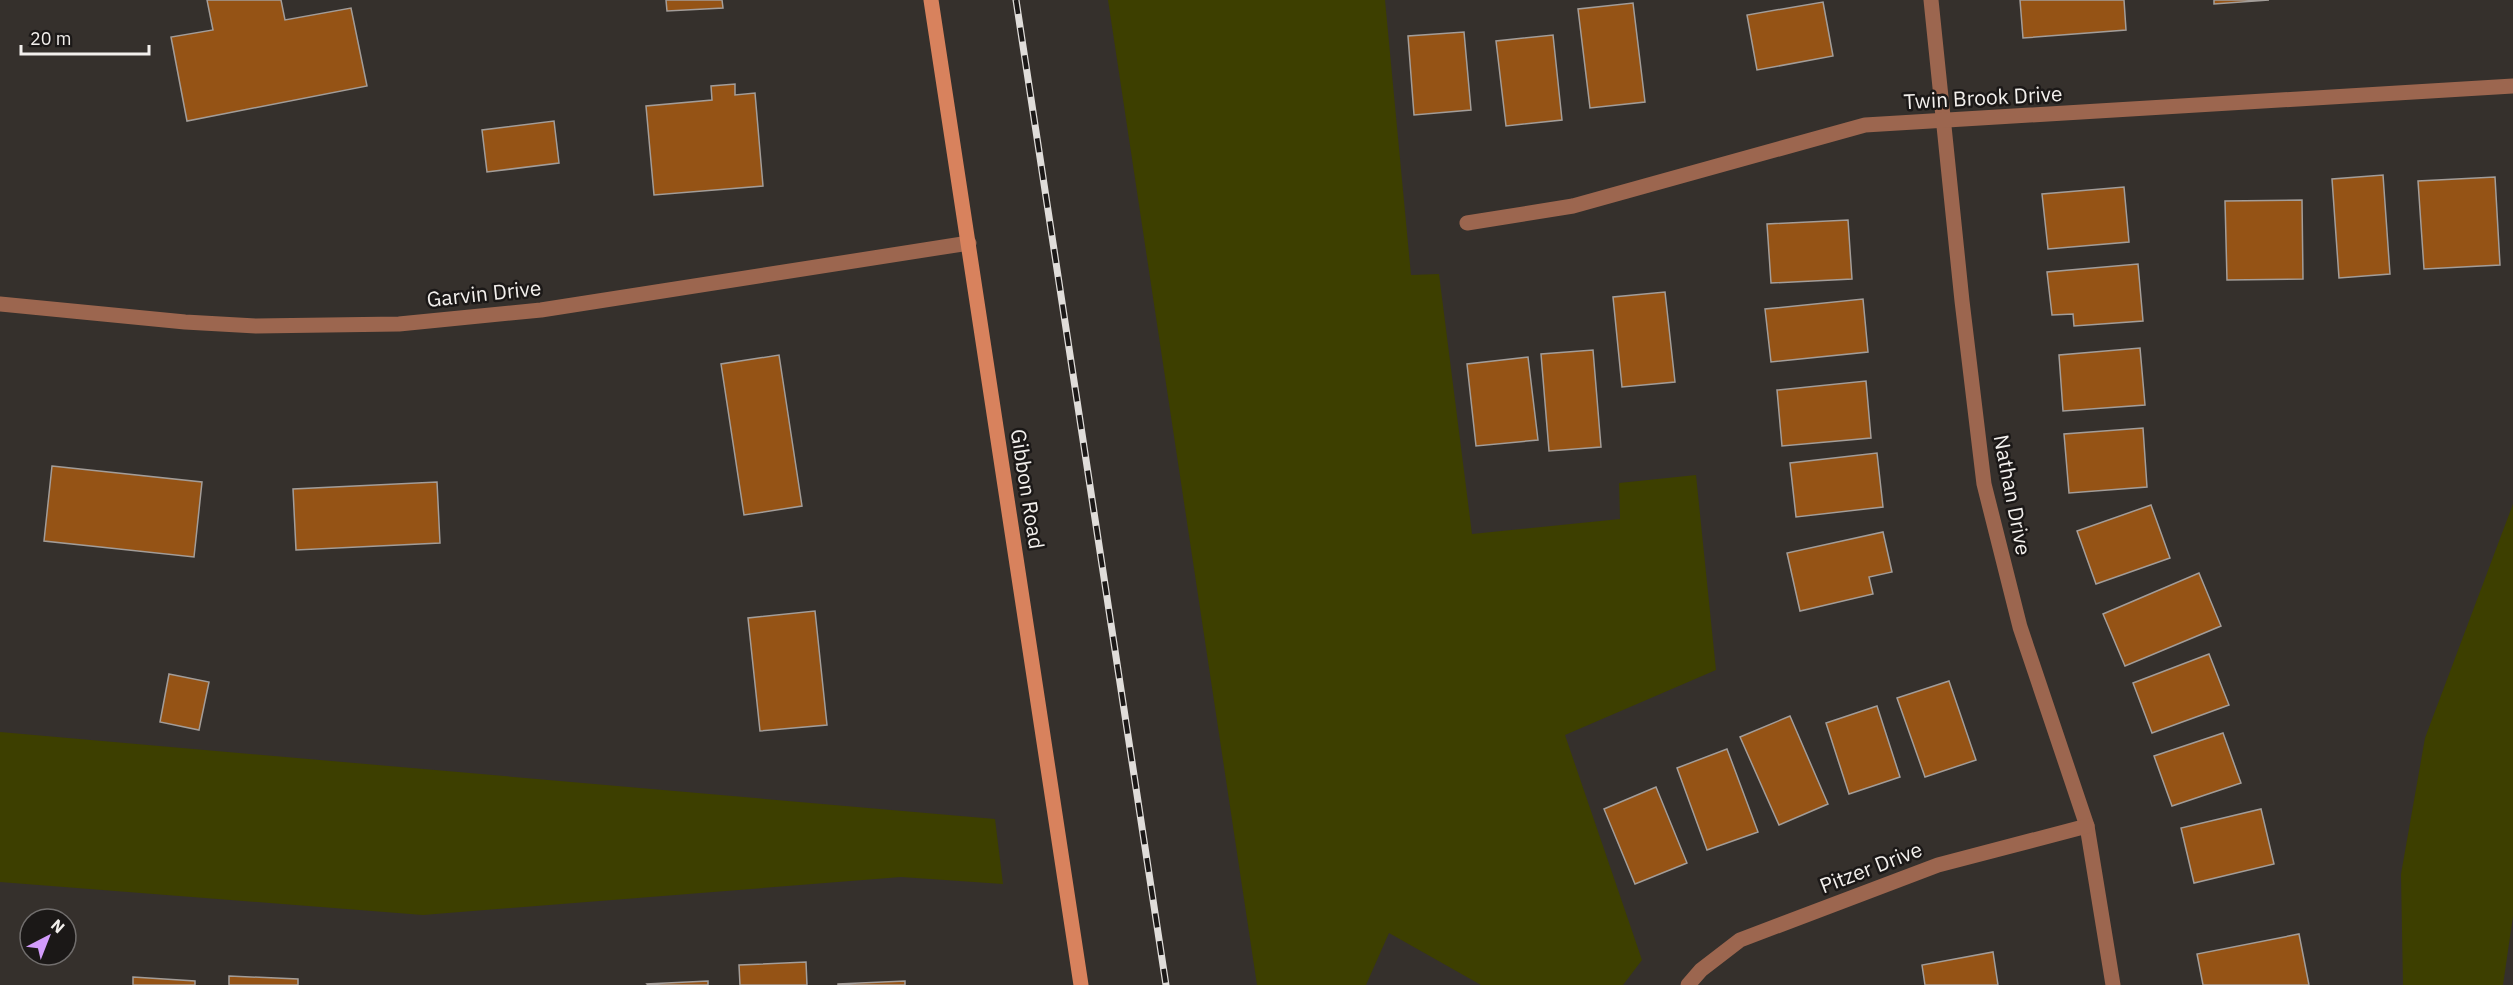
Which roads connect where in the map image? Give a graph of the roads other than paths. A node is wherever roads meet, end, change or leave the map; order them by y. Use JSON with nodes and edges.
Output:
{"nodes":[{"id":1,"x":931,"y":0,"type":"edge"},
{"id":2,"x":1931,"y":0,"type":"edge"},
{"id":3,"x":2513,"y":86,"type":"edge"},
{"id":4,"x":1945,"y":122,"type":"junction"},
{"id":5,"x":1467,"y":223,"type":"dead end"},
{"id":6,"x":969,"y":243,"type":"junction"},
{"id":7,"x":0,"y":304,"type":"edge"},
{"id":8,"x":2087,"y":826,"type":"junction"},
{"id":9,"x":1080,"y":985,"type":"edge"},
{"id":10,"x":1688,"y":985,"type":"edge"},
{"id":11,"x":2113,"y":985,"type":"edge"}],
"edges":[{"from":1,"to":6,"type":"main road","name":"Gibbon Road"},
{"from":2,"to":4,"type":"street","name":"Nathan Drive"},
{"from":3,"to":4,"type":"street","name":"Twin Brook Drive"},
{"from":4,"to":5,"type":"street","name":"Twin Brook Drive"},
{"from":4,"to":8,"type":"street","name":"Nathan Drive"},
{"from":6,"to":7,"type":"street","name":"Garvin Drive"},
{"from":6,"to":9,"type":"main road","name":"Gibbon Road"},
{"from":8,"to":10,"type":"street","name":"Pitzer Drive"},
{"from":8,"to":11,"type":"street","name":"Nathan Drive"}]}
